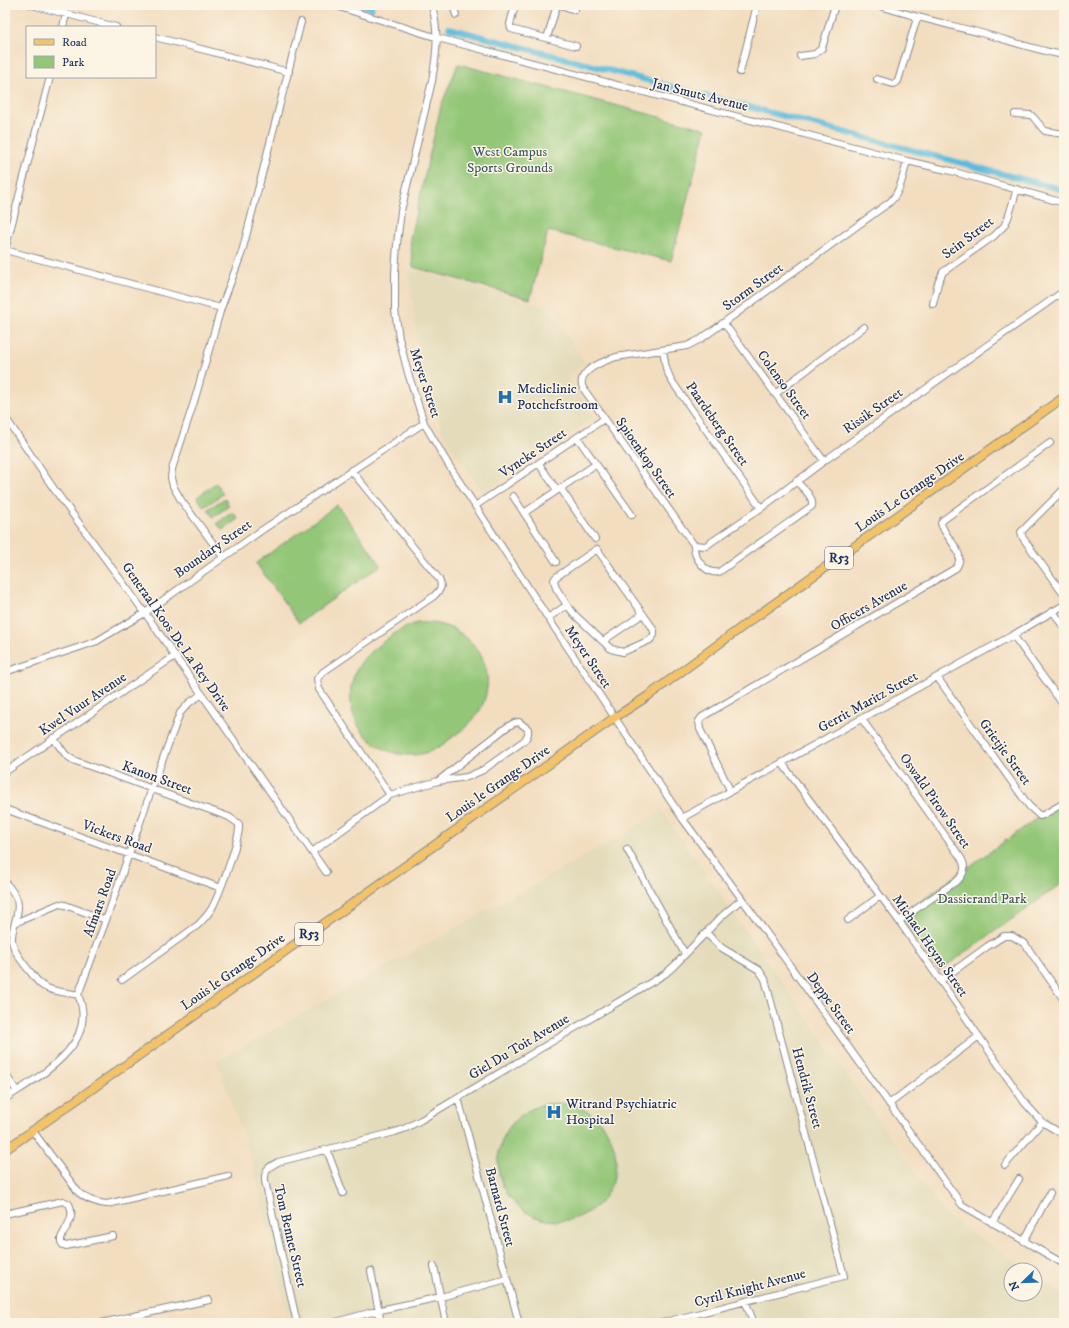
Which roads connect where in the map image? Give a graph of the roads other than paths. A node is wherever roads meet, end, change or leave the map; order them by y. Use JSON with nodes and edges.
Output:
{"nodes":[{"id":1,"x":32,"y":5,"type":"edge"},
{"id":2,"x":333,"y":5,"type":"edge"},
{"id":3,"x":432,"y":5,"type":"edge"},
{"id":4,"x":453,"y":5,"type":"edge"},
{"id":5,"x":515,"y":5,"type":"edge"},
{"id":6,"x":557,"y":5,"type":"edge"},
{"id":7,"x":560,"y":5,"type":"edge"},
{"id":8,"x":757,"y":5,"type":"edge"},
{"id":9,"x":835,"y":5,"type":"edge"},
{"id":10,"x":877,"y":5,"type":"edge"},
{"id":11,"x":898,"y":5,"type":"edge"},
{"id":12,"x":575,"y":10,"type":"dead end"},
{"id":13,"x":898,"y":12,"type":"junction"},
{"id":14,"x":66,"y":14,"type":"junction"},
{"id":15,"x":456,"y":15,"type":"dead end"},
{"id":16,"x":917,"y":18,"type":"junction"},
{"id":17,"x":301,"y":22,"type":"dead end"},
{"id":18,"x":63,"y":26,"type":"edge"},
{"id":19,"x":112,"y":26,"type":"edge"},
{"id":20,"x":156,"y":37,"type":"edge"},
{"id":21,"x":438,"y":38,"type":"junction"},
{"id":22,"x":547,"y":38,"type":"junction"},
{"id":23,"x":576,"y":46,"type":"dead end"},
{"id":24,"x":1064,"y":55,"type":"edge"},
{"id":25,"x":800,"y":56,"type":"dead end"},
{"id":26,"x":288,"y":72,"type":"junction"},
{"id":27,"x":740,"y":72,"type":"dead end"},
{"id":28,"x":50,"y":78,"type":"edge"},
{"id":29,"x":877,"y":79,"type":"dead end"},
{"id":30,"x":1015,"y":114,"type":"dead end"},
{"id":31,"x":1064,"y":134,"type":"edge"},
{"id":32,"x":907,"y":161,"type":"junction"},
{"id":33,"x":1017,"y":189,"type":"junction"},
{"id":34,"x":1064,"y":202,"type":"edge"},
{"id":35,"x":1064,"y":291,"type":"edge"},
{"id":36,"x":933,"y":304,"type":"dead end"},
{"id":37,"x":221,"y":308,"type":"junction"},
{"id":38,"x":724,"y":323,"type":"junction"},
{"id":39,"x":864,"y":327,"type":"dead end"},
{"id":40,"x":663,"y":350,"type":"junction"},
{"id":41,"x":581,"y":383,"type":"joint"},
{"id":42,"x":775,"y":394,"type":"junction"},
{"id":43,"x":1064,"y":397,"type":"edge"},
{"id":44,"x":5,"y":417,"type":"edge"},
{"id":45,"x":604,"y":419,"type":"junction"},
{"id":46,"x":424,"y":423,"type":"junction"},
{"id":47,"x":577,"y":438,"type":"junction"},
{"id":48,"x":1050,"y":443,"type":"dead end"},
{"id":49,"x":824,"y":461,"type":"junction"},
{"id":50,"x":539,"y":464,"type":"junction"},
{"id":51,"x":596,"y":464,"type":"junction"},
{"id":52,"x":351,"y":470,"type":"junction"},
{"id":53,"x":796,"y":481,"type":"junction"},
{"id":54,"x":559,"y":489,"type":"junction"},
{"id":55,"x":1064,"y":489,"type":"edge"},
{"id":56,"x":513,"y":496,"type":"dead end"},
{"id":57,"x":475,"y":506,"type":"junction"},
{"id":58,"x":761,"y":508,"type":"junction"},
{"id":59,"x":524,"y":512,"type":"junction"},
{"id":60,"x":632,"y":515,"type":"dead end"},
{"id":61,"x":595,"y":539,"type":"dead end"},
{"id":62,"x":694,"y":546,"type":"junction"},
{"id":63,"x":223,"y":557,"type":"junction"},
{"id":64,"x":556,"y":562,"type":"dead end"},
{"id":65,"x":1064,"y":595,"type":"edge"},
{"id":66,"x":567,"y":605,"type":"junction"},
{"id":67,"x":1064,"y":605,"type":"edge"},
{"id":68,"x":1053,"y":611,"type":"junction"},
{"id":69,"x":145,"y":613,"type":"junction"},
{"id":70,"x":643,"y":614,"type":"junction"},
{"id":71,"x":548,"y":618,"type":"junction"},
{"id":72,"x":1064,"y":628,"type":"edge"},
{"id":73,"x":1013,"y":635,"type":"junction"},
{"id":74,"x":603,"y":641,"type":"junction"},
{"id":75,"x":174,"y":656,"type":"junction"},
{"id":76,"x":5,"y":672,"type":"edge"},
{"id":77,"x":937,"y":677,"type":"junction"},
{"id":78,"x":1064,"y":690,"type":"edge"},
{"id":79,"x":202,"y":694,"type":"junction"},
{"id":80,"x":1056,"y":695,"type":"junction"},
{"id":81,"x":1064,"y":706,"type":"edge"},
{"id":82,"x":614,"y":718,"type":"junction"},
{"id":83,"x":861,"y":718,"type":"junction"},
{"id":84,"x":54,"y":738,"type":"junction"},
{"id":85,"x":782,"y":763,"type":"junction"},
{"id":86,"x":5,"y":772,"type":"edge"},
{"id":87,"x":438,"y":782,"type":"junction"},
{"id":88,"x":152,"y":788,"type":"junction"},
{"id":89,"x":730,"y":790,"type":"junction"},
{"id":90,"x":390,"y":794,"type":"junction"},
{"id":91,"x":1064,"y":803,"type":"edge"},
{"id":92,"x":5,"y":809,"type":"edge"},
{"id":93,"x":682,"y":818,"type":"junction"},
{"id":94,"x":627,"y":850,"type":"dead end"},
{"id":95,"x":312,"y":852,"type":"junction"},
{"id":96,"x":130,"y":855,"type":"junction"},
{"id":97,"x":326,"y":872,"type":"dead end"},
{"id":98,"x":5,"y":882,"type":"edge"},
{"id":99,"x":220,"y":888,"type":"junction"},
{"id":100,"x":880,"y":896,"type":"junction"},
{"id":101,"x":742,"y":899,"type":"junction"},
{"id":102,"x":106,"y":920,"type":"junction"},
{"id":103,"x":848,"y":920,"type":"dead end"},
{"id":104,"x":899,"y":921,"type":"junction"},
{"id":105,"x":14,"y":923,"type":"junction"},
{"id":106,"x":706,"y":933,"type":"junction"},
{"id":107,"x":685,"y":954,"type":"junction"},
{"id":108,"x":122,"y":980,"type":"dead end"},
{"id":109,"x":940,"y":981,"type":"junction"},
{"id":110,"x":78,"y":995,"type":"junction"},
{"id":111,"x":1064,"y":1000,"type":"edge"},
{"id":112,"x":979,"y":1036,"type":"junction"},
{"id":113,"x":5,"y":1074,"type":"edge"},
{"id":114,"x":17,"y":1091,"type":"junction"},
{"id":115,"x":458,"y":1098,"type":"junction"},
{"id":116,"x":5,"y":1099,"type":"edge"},
{"id":117,"x":889,"y":1104,"type":"junction"},
{"id":118,"x":1042,"y":1122,"type":"junction"},
{"id":119,"x":32,"y":1130,"type":"junction"},
{"id":120,"x":1064,"y":1135,"type":"edge"},
{"id":121,"x":5,"y":1150,"type":"edge"},
{"id":122,"x":327,"y":1150,"type":"junction"},
{"id":123,"x":278,"y":1162,"type":"joint"},
{"id":124,"x":1005,"y":1165,"type":"dead end"},
{"id":125,"x":228,"y":1176,"type":"dead end"},
{"id":126,"x":1019,"y":1179,"type":"dead end"},
{"id":127,"x":343,"y":1193,"type":"dead end"},
{"id":128,"x":1050,"y":1193,"type":"dead end"},
{"id":129,"x":5,"y":1214,"type":"edge"},
{"id":130,"x":992,"y":1223,"type":"junction"},
{"id":131,"x":113,"y":1236,"type":"dead end"},
{"id":132,"x":1024,"y":1241,"type":"junction"},
{"id":133,"x":1064,"y":1264,"type":"edge"},
{"id":134,"x":434,"y":1266,"type":"dead end"},
{"id":135,"x":371,"y":1271,"type":"dead end"},
{"id":136,"x":844,"y":1276,"type":"joint"},
{"id":137,"x":507,"y":1279,"type":"junction"},
{"id":138,"x":441,"y":1297,"type":"junction"},
{"id":139,"x":209,"y":1300,"type":"dead end"},
{"id":140,"x":745,"y":1301,"type":"junction"},
{"id":141,"x":380,"y":1310,"type":"junction"},
{"id":142,"x":101,"y":1323,"type":"edge"},
{"id":143,"x":297,"y":1323,"type":"edge"},
{"id":144,"x":332,"y":1323,"type":"edge"},
{"id":145,"x":381,"y":1323,"type":"edge"},
{"id":146,"x":446,"y":1323,"type":"edge"},
{"id":147,"x":519,"y":1323,"type":"edge"},
{"id":148,"x":661,"y":1323,"type":"edge"},
{"id":149,"x":754,"y":1323,"type":"edge"}],
"edges":[{"from":1,"to":14,"type":"street"},
{"from":2,"to":21,"type":"street","name":"Jan Smuts Avenue"},
{"from":3,"to":21,"type":"street","name":"Meyer Street"},
{"from":4,"to":15,"type":"street"},
{"from":5,"to":22,"type":"street"},
{"from":6,"to":22,"type":"street"},
{"from":7,"to":12,"type":"street"},
{"from":8,"to":27,"type":"street"},
{"from":9,"to":25,"type":"street"},
{"from":10,"to":13,"type":"street"},
{"from":11,"to":13,"type":"street"},
{"from":13,"to":16,"type":"street"},
{"from":14,"to":18,"type":"street"},
{"from":14,"to":19,"type":"street"},
{"from":16,"to":24,"type":"street"},
{"from":16,"to":29,"type":"street"},
{"from":17,"to":26,"type":"street"},
{"from":20,"to":26,"type":"street"},
{"from":21,"to":32,"type":"street","name":"Jan Smuts Avenue"},
{"from":21,"to":46,"type":"street","name":"Meyer Street"},
{"from":22,"to":23,"type":"street"},
{"from":26,"to":37,"type":"street"},
{"from":28,"to":37,"type":"street"},
{"from":30,"to":31,"type":"street"},
{"from":32,"to":33,"type":"street","name":"Jan Smuts Avenue"},
{"from":32,"to":38,"type":"street","name":"Storm Street"},
{"from":33,"to":34,"type":"street","name":"Jan Smuts Avenue"},
{"from":33,"to":36,"type":"street","name":"Sein Street"},
{"from":35,"to":49,"type":"street","name":"Rissik Street"},
{"from":37,"to":63,"type":"street"},
{"from":38,"to":40,"type":"street","name":"Storm Street"},
{"from":38,"to":42,"type":"street","name":"Colenso Street"},
{"from":39,"to":42,"type":"street"},
{"from":40,"to":41,"type":"street","name":"Storm Street"},
{"from":40,"to":58,"type":"street","name":"Paardeberg Street"},
{"from":41,"to":45,"type":"street","name":"Spioenkop Street"},
{"from":42,"to":49,"type":"street","name":"Colenso Street"},
{"from":43,"to":82,"type":"main road","name":"Louis Le Grange Drive","number":"R53"},
{"from":44,"to":69,"type":"street","name":"Generaal Koos De La Rey Drive"},
{"from":45,"to":47,"type":"street","name":"Vyncke Street"},
{"from":45,"to":62,"type":"street","name":"Spioenkop Street"},
{"from":46,"to":52,"type":"street","name":"Boundary Street"},
{"from":46,"to":57,"type":"street","name":"Meyer Street"},
{"from":47,"to":50,"type":"street","name":"Vyncke Street"},
{"from":47,"to":51,"type":"street"},
{"from":48,"to":89,"type":"street","name":"Officers Avenue"},
{"from":49,"to":53,"type":"street","name":"Rissik Street"},
{"from":50,"to":54,"type":"street"},
{"from":50,"to":57,"type":"street","name":"Vyncke Street"},
{"from":51,"to":54,"type":"street"},
{"from":51,"to":60,"type":"street"},
{"from":52,"to":63,"type":"street","name":"Boundary Street"},
{"from":52,"to":90,"type":"street"},
{"from":53,"to":58,"type":"street","name":"Rissik Street"},
{"from":53,"to":62,"type":"street","name":"Spioenkop Street"},
{"from":54,"to":59,"type":"street"},
{"from":54,"to":61,"type":"street"},
{"from":55,"to":65,"type":"street"},
{"from":56,"to":59,"type":"street"},
{"from":57,"to":71,"type":"street","name":"Meyer Street"},
{"from":58,"to":62,"type":"street","name":"Rissik Street"},
{"from":59,"to":64,"type":"street"},
{"from":63,"to":69,"type":"street","name":"Boundary Street"},
{"from":66,"to":70,"type":"street"},
{"from":66,"to":71,"type":"street"},
{"from":66,"to":74,"type":"street"},
{"from":67,"to":68,"type":"street","name":"Gerrit Maritz Street"},
{"from":68,"to":72,"type":"street"},
{"from":68,"to":73,"type":"street","name":"Gerrit Maritz Street"},
{"from":69,"to":75,"type":"street","name":"Generaal Koos De La Rey Drive"},
{"from":69,"to":76,"type":"street","name":"Boundary Street"},
{"from":70,"to":74,"type":"street"},
{"from":70,"to":74,"type":"street"},
{"from":71,"to":82,"type":"street","name":"Meyer Street"},
{"from":73,"to":77,"type":"street","name":"Gerrit Maritz Street"},
{"from":73,"to":80,"type":"street"},
{"from":75,"to":79,"type":"street","name":"Generaal Koos De La Rey Drive"},
{"from":75,"to":84,"type":"street","name":"Kwel Vuur Avenue"},
{"from":77,"to":83,"type":"street","name":"Gerrit Maritz Street"},
{"from":77,"to":91,"type":"street","name":"Grietjie Street"},
{"from":78,"to":80,"type":"street"},
{"from":79,"to":88,"type":"street","name":"Afmars Road"},
{"from":79,"to":95,"type":"street","name":"Generaal Koos De La Rey Drive"},
{"from":80,"to":81,"type":"street"},
{"from":82,"to":93,"type":"street","name":"Deppe Street"},
{"from":82,"to":119,"type":"main road","name":"Louis le Grange Drive","number":"R53"},
{"from":83,"to":85,"type":"street","name":"Gerrit Maritz Street"},
{"from":83,"to":104,"type":"street","name":"Oswald Pirow Street"},
{"from":84,"to":86,"type":"street","name":"Kwel Vuur Avenue"},
{"from":84,"to":88,"type":"street","name":"Kanon Street"},
{"from":85,"to":89,"type":"street","name":"Gerrit Maritz Street"},
{"from":85,"to":100,"type":"street","name":"Michael Heyns Street"},
{"from":87,"to":87,"type":"street"},
{"from":87,"to":90,"type":"street"},
{"from":88,"to":96,"type":"street","name":"Afmars Road"},
{"from":88,"to":99,"type":"street","name":"Kanon Street"},
{"from":89,"to":93,"type":"street","name":"Gerrit Maritz Street"},
{"from":90,"to":95,"type":"street"},
{"from":92,"to":96,"type":"street","name":"Vickers Road"},
{"from":93,"to":101,"type":"street","name":"Deppe Street"},
{"from":94,"to":107,"type":"street"},
{"from":95,"to":97,"type":"street","name":"Generaal Koos De La Rey Drive"},
{"from":96,"to":99,"type":"street","name":"Vickers Road"},
{"from":96,"to":102,"type":"street","name":"Afmars Road"},
{"from":98,"to":105,"type":"street"},
{"from":99,"to":108,"type":"street"},
{"from":100,"to":103,"type":"street"},
{"from":100,"to":104,"type":"street","name":"Michael Heyns Street"},
{"from":101,"to":106,"type":"street","name":"Giel Du Toit Avenue"},
{"from":101,"to":117,"type":"street","name":"Deppe Street"},
{"from":102,"to":105,"type":"street"},
{"from":102,"to":110,"type":"street","name":"Afmars Road"},
{"from":104,"to":109,"type":"street","name":"Michael Heyns Street"},
{"from":105,"to":110,"type":"street"},
{"from":106,"to":107,"type":"street","name":"Giel Du Toit Avenue"},
{"from":106,"to":136,"type":"street","name":"Hendrik Street"},
{"from":107,"to":115,"type":"street","name":"Giel Du Toit Avenue"},
{"from":109,"to":111,"type":"street"},
{"from":109,"to":112,"type":"street","name":"Michael Heyns Street"},
{"from":110,"to":114,"type":"street"},
{"from":112,"to":117,"type":"street"},
{"from":112,"to":118,"type":"street","name":"Michael Heyns Street"},
{"from":113,"to":114,"type":"street"},
{"from":114,"to":116,"type":"street"},
{"from":115,"to":122,"type":"street","name":"Giel Du Toit Avenue"},
{"from":115,"to":137,"type":"street","name":"Barnard Street"},
{"from":117,"to":130,"type":"street","name":"Deppe Street"},
{"from":118,"to":120,"type":"street","name":"Michael Heyns Street"},
{"from":118,"to":124,"type":"street"},
{"from":119,"to":121,"type":"main road","name":"Louis le Grange Drive","number":"R53"},
{"from":119,"to":125,"type":"street"},
{"from":122,"to":123,"type":"street","name":"Giel Du Toit Avenue"},
{"from":122,"to":127,"type":"street"},
{"from":123,"to":143,"type":"street","name":"Tom Bennet Street"},
{"from":126,"to":130,"type":"street"},
{"from":128,"to":132,"type":"street"},
{"from":129,"to":131,"type":"street"},
{"from":130,"to":132,"type":"street","name":"Deppe Street"},
{"from":132,"to":133,"type":"street","name":"Deppe Street"},
{"from":134,"to":138,"type":"street"},
{"from":135,"to":141,"type":"street"},
{"from":136,"to":140,"type":"street","name":"Cyril Knight Avenue"},
{"from":137,"to":138,"type":"street"},
{"from":137,"to":147,"type":"street","name":"Barnard Street"},
{"from":138,"to":141,"type":"street"},
{"from":138,"to":146,"type":"street"},
{"from":139,"to":142,"type":"street"},
{"from":140,"to":148,"type":"street","name":"Cyril Knight Avenue"},
{"from":140,"to":149,"type":"street"},
{"from":141,"to":144,"type":"street"},
{"from":141,"to":145,"type":"street"}]}
